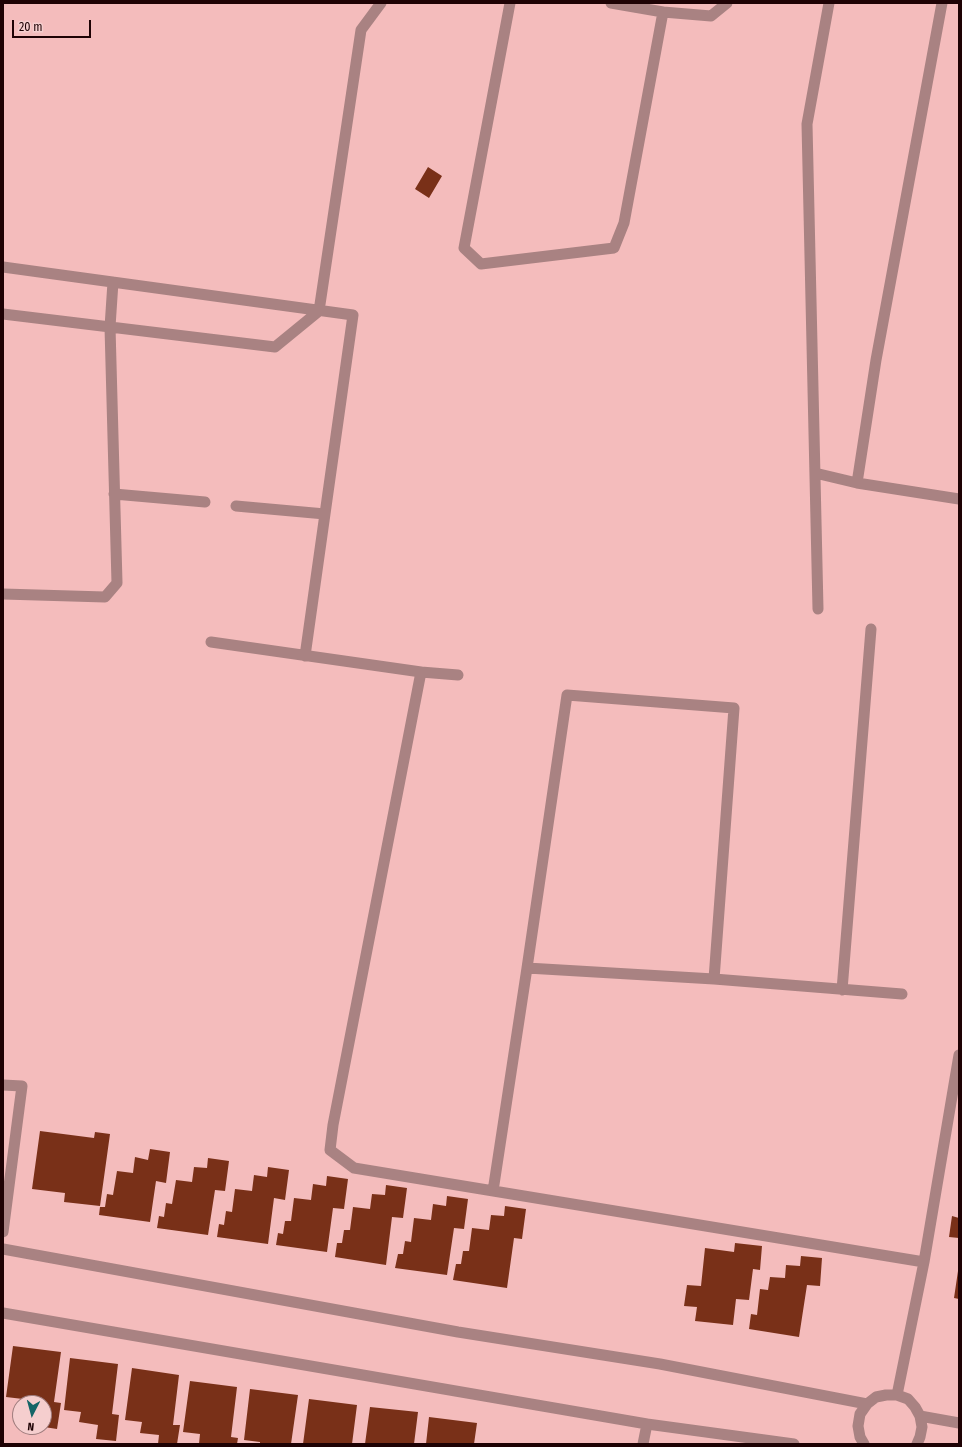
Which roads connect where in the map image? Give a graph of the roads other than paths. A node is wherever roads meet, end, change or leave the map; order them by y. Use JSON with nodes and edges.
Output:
{"nodes":[{"id":1,"x":381,"y":3,"type":"edge"},
{"id":2,"x":510,"y":3,"type":"edge"},
{"id":3,"x":611,"y":3,"type":"edge"},
{"id":4,"x":727,"y":3,"type":"edge"},
{"id":5,"x":829,"y":3,"type":"edge"},
{"id":6,"x":942,"y":3,"type":"edge"},
{"id":7,"x":663,"y":12,"type":"junction"},
{"id":8,"x":3,"y":267,"type":"edge"},
{"id":9,"x":113,"y":282,"type":"junction"},
{"id":10,"x":319,"y":311,"type":"junction"},
{"id":11,"x":3,"y":314,"type":"edge"},
{"id":12,"x":110,"y":327,"type":"junction"},
{"id":13,"x":815,"y":473,"type":"junction"},
{"id":14,"x":857,"y":483,"type":"junction"},
{"id":15,"x":114,"y":494,"type":"junction"},
{"id":16,"x":959,"y":499,"type":"edge"},
{"id":17,"x":204,"y":502,"type":"dead end"},
{"id":18,"x":236,"y":506,"type":"dead end"},
{"id":19,"x":325,"y":514,"type":"junction"},
{"id":20,"x":3,"y":594,"type":"edge"},
{"id":21,"x":818,"y":609,"type":"dead end"},
{"id":22,"x":871,"y":629,"type":"dead end"},
{"id":23,"x":211,"y":642,"type":"dead end"},
{"id":24,"x":304,"y":656,"type":"junction"},
{"id":25,"x":421,"y":672,"type":"junction"},
{"id":26,"x":458,"y":674,"type":"dead end"},
{"id":27,"x":527,"y":968,"type":"junction"},
{"id":28,"x":714,"y":979,"type":"junction"},
{"id":29,"x":842,"y":990,"type":"junction"},
{"id":30,"x":902,"y":994,"type":"dead end"},
{"id":31,"x":959,"y":1055,"type":"edge"},
{"id":32,"x":3,"y":1085,"type":"edge"},
{"id":33,"x":493,"y":1191,"type":"junction"},
{"id":34,"x":3,"y":1232,"type":"edge"},
{"id":35,"x":3,"y":1249,"type":"edge"},
{"id":36,"x":924,"y":1262,"type":"junction"},
{"id":37,"x":3,"y":1313,"type":"edge"},
{"id":38,"x":897,"y":1395,"type":"junction"},
{"id":39,"x":867,"y":1404,"type":"junction"},
{"id":40,"x":920,"y":1416,"type":"junction"},
{"id":41,"x":959,"y":1423,"type":"edge"},
{"id":42,"x":647,"y":1424,"type":"junction"},
{"id":43,"x":644,"y":1444,"type":"edge"},
{"id":44,"x":794,"y":1444,"type":"edge"},
{"id":45,"x":864,"y":1444,"type":"edge"},
{"id":46,"x":917,"y":1444,"type":"edge"}],
"edges":[{"from":1,"to":10,"type":"street"},
{"from":2,"to":7,"type":"street"},
{"from":3,"to":7,"type":"street"},
{"from":4,"to":7,"type":"street"},
{"from":5,"to":13,"type":"street"},
{"from":6,"to":14,"type":"street"},
{"from":8,"to":9,"type":"street"},
{"from":9,"to":10,"type":"street"},
{"from":9,"to":12,"type":"street"},
{"from":10,"to":12,"type":"street"},
{"from":10,"to":19,"type":"street"},
{"from":11,"to":12,"type":"street"},
{"from":12,"to":15,"type":"street"},
{"from":13,"to":14,"type":"street"},
{"from":13,"to":21,"type":"street"},
{"from":14,"to":16,"type":"street"},
{"from":15,"to":17,"type":"street"},
{"from":15,"to":20,"type":"street"},
{"from":18,"to":19,"type":"street"},
{"from":19,"to":24,"type":"street"},
{"from":22,"to":29,"type":"street"},
{"from":23,"to":24,"type":"street"},
{"from":24,"to":25,"type":"street"},
{"from":25,"to":26,"type":"street"},
{"from":25,"to":33,"type":"street"},
{"from":27,"to":28,"type":"street"},
{"from":27,"to":28,"type":"street"},
{"from":27,"to":33,"type":"street"},
{"from":28,"to":29,"type":"street"},
{"from":29,"to":30,"type":"street"},
{"from":31,"to":36,"type":"street"},
{"from":32,"to":34,"type":"street"},
{"from":33,"to":36,"type":"street"},
{"from":35,"to":39,"type":"street"},
{"from":36,"to":38,"type":"street"},
{"from":37,"to":42,"type":"street"},
{"from":38,"to":39,"type":"street"},
{"from":38,"to":40,"type":"street"},
{"from":39,"to":45,"type":"street"},
{"from":40,"to":41,"type":"street"},
{"from":40,"to":46,"type":"street"},
{"from":42,"to":43,"type":"street"},
{"from":42,"to":44,"type":"street"}]}
